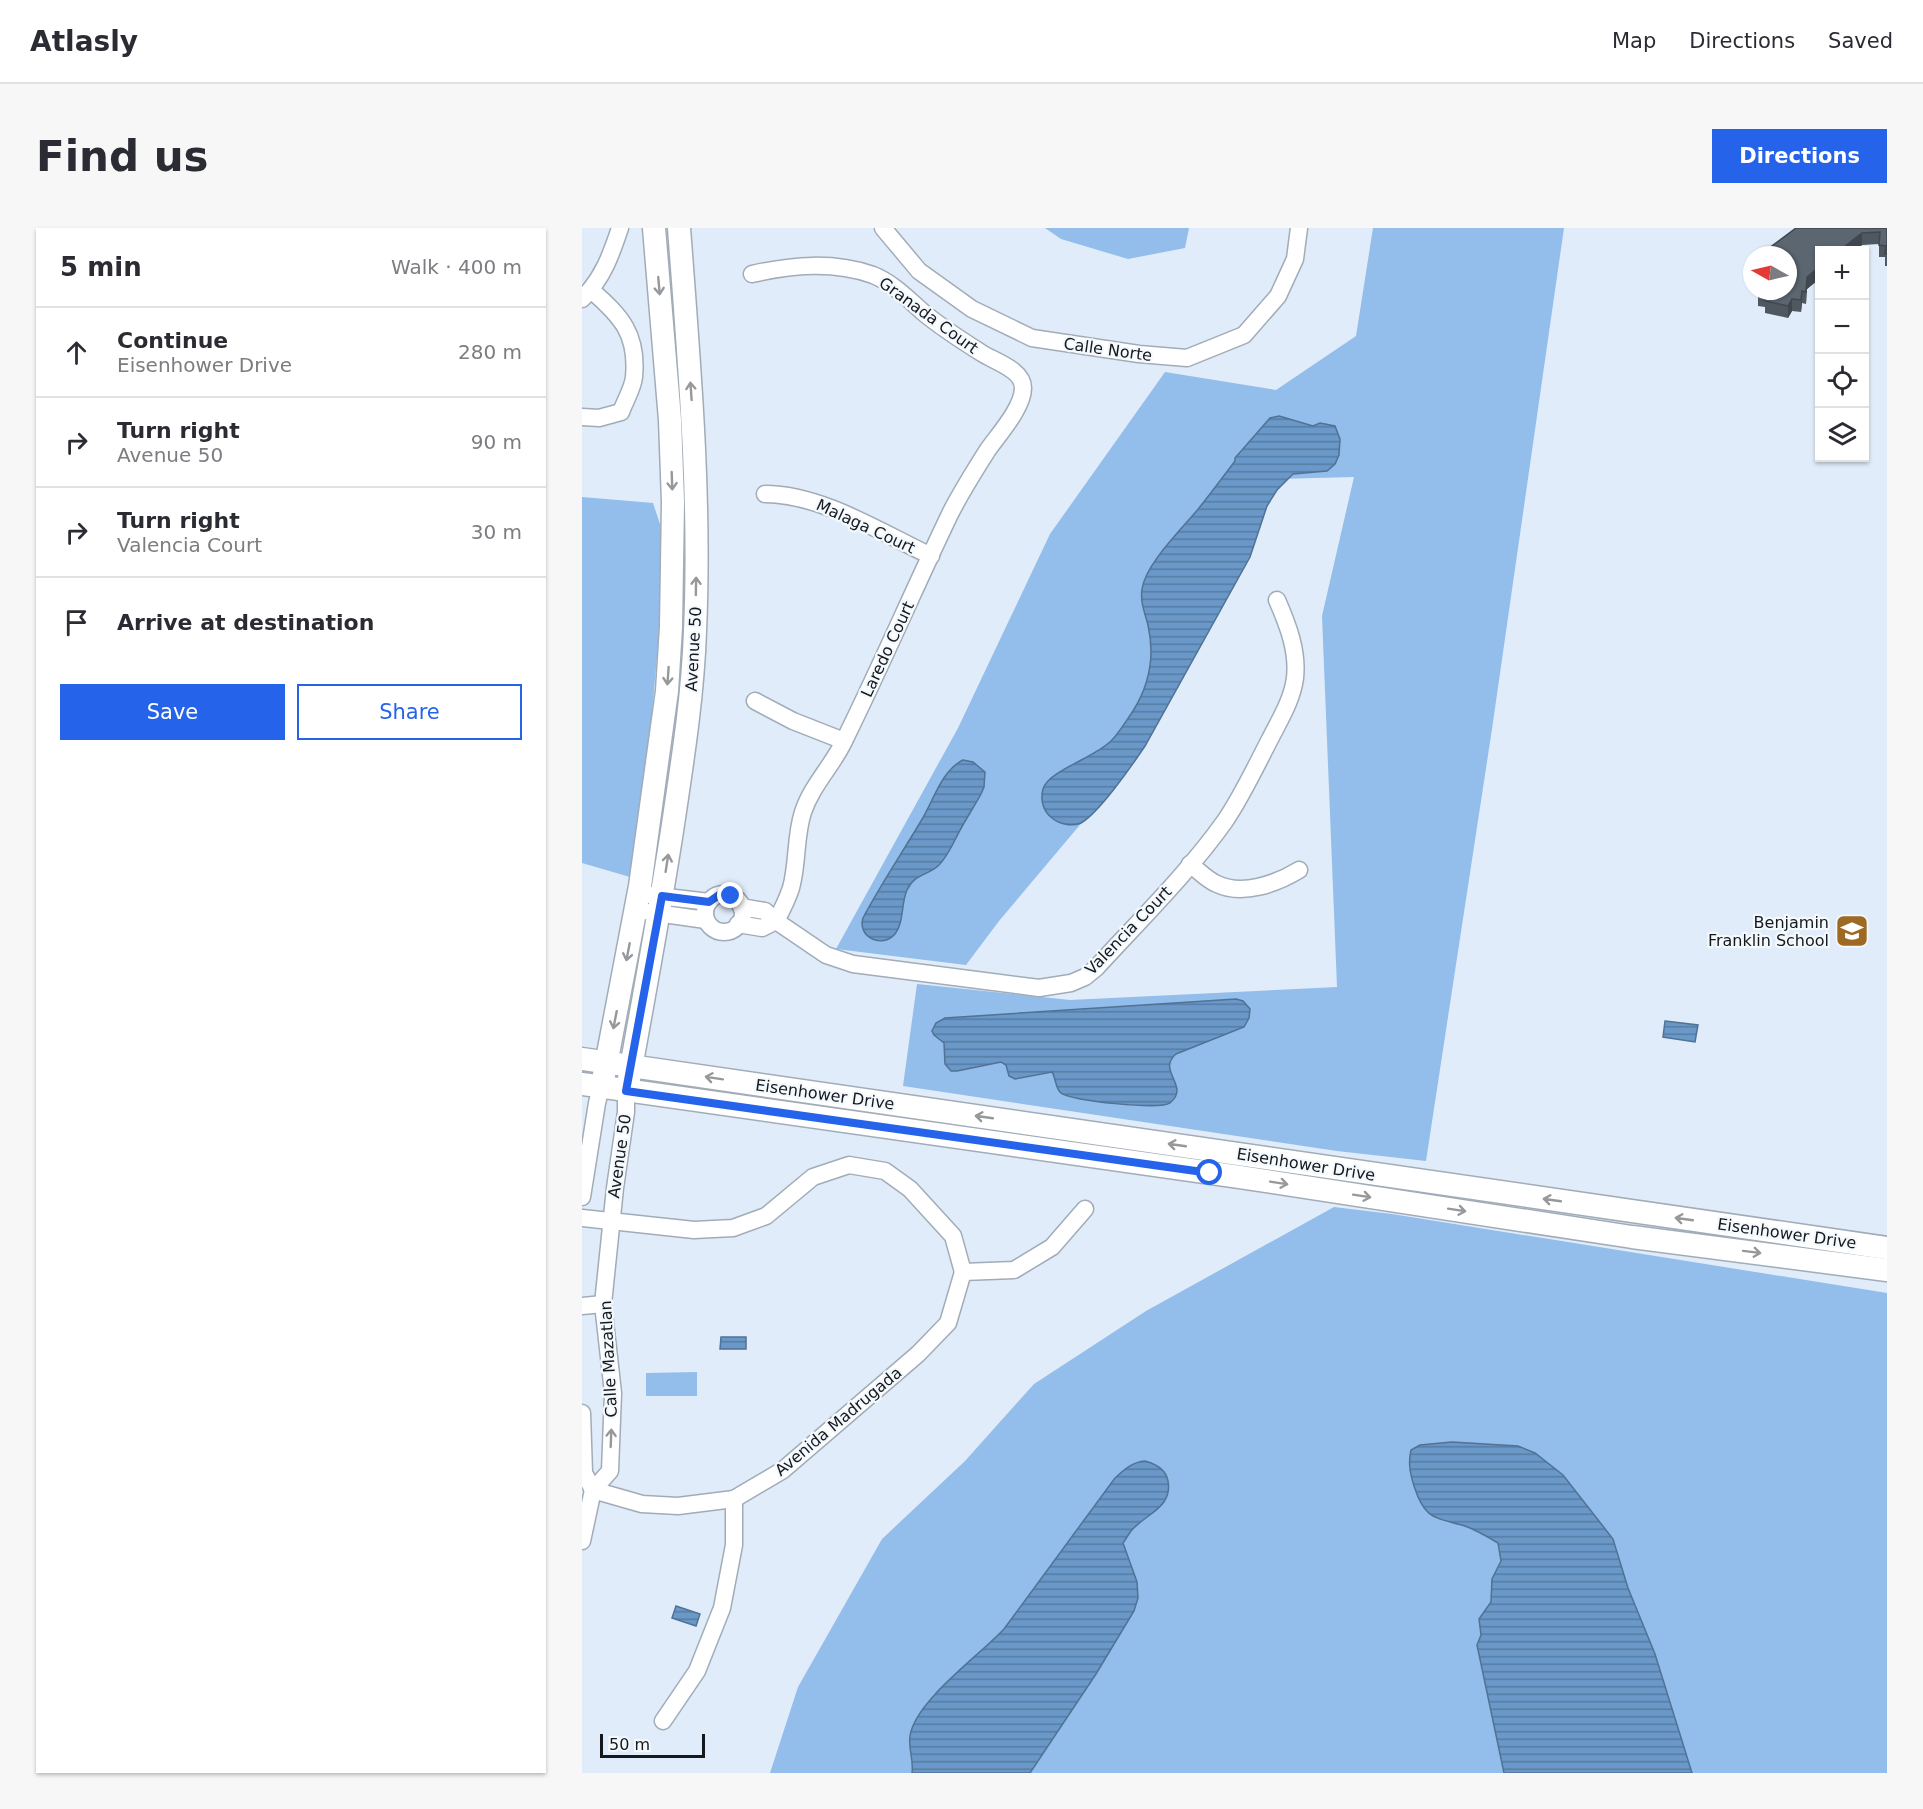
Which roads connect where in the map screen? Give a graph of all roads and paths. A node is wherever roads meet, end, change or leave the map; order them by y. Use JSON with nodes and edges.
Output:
{"nodes":[{"id":1,"x":620,"y":228,"type":"edge"},
{"id":2,"x":654,"y":228,"type":"edge"},
{"id":3,"x":679,"y":228,"type":"edge"},
{"id":4,"x":883,"y":228,"type":"edge"},
{"id":5,"x":1299,"y":228,"type":"edge"},
{"id":6,"x":752,"y":274,"type":"dead end"},
{"id":7,"x":586,"y":294,"type":"edge"},
{"id":8,"x":1023,"y":387,"type":"joint"},
{"id":9,"x":582,"y":417,"type":"edge"},
{"id":10,"x":765,"y":494,"type":"dead end"},
{"id":11,"x":931,"y":556,"type":"junction"},
{"id":12,"x":1277,"y":600,"type":"dead end"},
{"id":13,"x":755,"y":701,"type":"dead end"},
{"id":14,"x":844,"y":741,"type":"junction"},
{"id":15,"x":1190,"y":864,"type":"junction"},
{"id":16,"x":1299,"y":870,"type":"dead end"},
{"id":17,"x":638,"y":902,"type":"junction"},
{"id":18,"x":709,"y":902,"type":"junction"},
{"id":19,"x":661,"y":905,"type":"junction"},
{"id":20,"x":741,"y":907,"type":"junction"},
{"id":21,"x":706,"y":920,"type":"junction"},
{"id":22,"x":776,"y":921,"type":"junction"},
{"id":23,"x":738,"y":924,"type":"junction"},
{"id":24,"x":582,"y":1059,"type":"edge"},
{"id":25,"x":606,"y":1062,"type":"junction"},
{"id":26,"x":631,"y":1065,"type":"junction"},
{"id":27,"x":592,"y":1086,"type":"edge"},
{"id":28,"x":626,"y":1091,"type":"junction"},
{"id":29,"x":582,"y":1197,"type":"edge"},
{"id":30,"x":1085,"y":1209,"type":"dead end"},
{"id":31,"x":1654,"y":1215,"type":"junction"},
{"id":32,"x":582,"y":1218,"type":"edge"},
{"id":33,"x":611,"y":1221,"type":"junction"},
{"id":34,"x":1559,"y":1226,"type":"junction"},
{"id":35,"x":1887,"y":1248,"type":"edge"},
{"id":36,"x":1887,"y":1270,"type":"edge"},
{"id":37,"x":963,"y":1272,"type":"junction"},
{"id":38,"x":603,"y":1304,"type":"junction"},
{"id":39,"x":582,"y":1305,"type":"edge"},
{"id":40,"x":582,"y":1413,"type":"edge"},
{"id":41,"x":593,"y":1490,"type":"junction"},
{"id":42,"x":734,"y":1499,"type":"junction"},
{"id":43,"x":582,"y":1541,"type":"edge"},
{"id":44,"x":663,"y":1721,"type":"dead end"}],
"edges":[{"from":1,"to":7,"type":"street"},
{"from":2,"to":17,"type":"main road","name":"Avenue 50","one_way":true},
{"from":19,"to":3,"type":"main road","name":"Avenue 50","one_way":true},
{"from":4,"to":5,"type":"street","name":"Calle Norte"},
{"from":6,"to":8,"type":"street","name":"Granada Court"},
{"from":7,"to":9,"type":"street"},
{"from":8,"to":11,"type":"street","name":"Laredo Court"},
{"from":10,"to":11,"type":"street","name":"Malaga Court"},
{"from":11,"to":14,"type":"street","name":"Laredo Court"},
{"from":12,"to":15,"type":"street","name":"Valencia Court"},
{"from":13,"to":14,"type":"street"},
{"from":14,"to":22,"type":"street","name":"Laredo Court"},
{"from":15,"to":16,"type":"street"},
{"from":15,"to":22,"type":"street","name":"Valencia Court"},
{"from":17,"to":19,"type":"street","name":"Valencia Court"},
{"from":17,"to":25,"type":"main road","name":"Avenue 50","one_way":true},
{"from":18,"to":19,"type":"street","name":"Valencia Court"},
{"from":18,"to":20,"type":"street","name":"Valencia Court"},
{"from":18,"to":21,"type":"street"},
{"from":19,"to":21,"type":"street","name":"Valencia Court"},
{"from":19,"to":26,"type":"main road","name":"Avenue 50"},
{"from":20,"to":22,"type":"street","name":"Valencia Court"},
{"from":20,"to":23,"type":"street"},
{"from":21,"to":23,"type":"street","name":"Valencia Court"},
{"from":22,"to":23,"type":"street","name":"Valencia Court"},
{"from":24,"to":25,"type":"main road","name":"Eisenhower Drive"},
{"from":25,"to":26,"type":"main road","name":"Eisenhower Drive"},
{"from":25,"to":27,"type":"main road","name":"Avenue 50"},
{"from":26,"to":28,"type":"main road","name":"Avenue 50"},
{"from":31,"to":26,"type":"main road","name":"Eisenhower Drive","one_way":true},
{"from":27,"to":28,"type":"main road","name":"Eisenhower Drive"},
{"from":27,"to":29,"type":"street"},
{"from":28,"to":33,"type":"street","name":"Avenue 50"},
{"from":28,"to":34,"type":"main road","name":"Eisenhower Drive","one_way":true},
{"from":30,"to":37,"type":"street"},
{"from":31,"to":34,"type":"main road"},
{"from":35,"to":31,"type":"main road","name":"Eisenhower Drive","one_way":true},
{"from":32,"to":33,"type":"street"},
{"from":33,"to":37,"type":"street"},
{"from":33,"to":38,"type":"street","name":"Calle Mazatlan"},
{"from":34,"to":36,"type":"main road","name":"Eisenhower Drive","one_way":true},
{"from":37,"to":42,"type":"street","name":"Avenida Madrugada"},
{"from":38,"to":39,"type":"street"},
{"from":41,"to":38,"type":"street","name":"Calle Mazatlan","one_way":true},
{"from":40,"to":41,"type":"street","name":"Calle Mazatlan"},
{"from":41,"to":42,"type":"street","name":"Avenida Madrugada"},
{"from":41,"to":43,"type":"street","name":"Calle Mazatlan"},
{"from":42,"to":44,"type":"street"}]}
